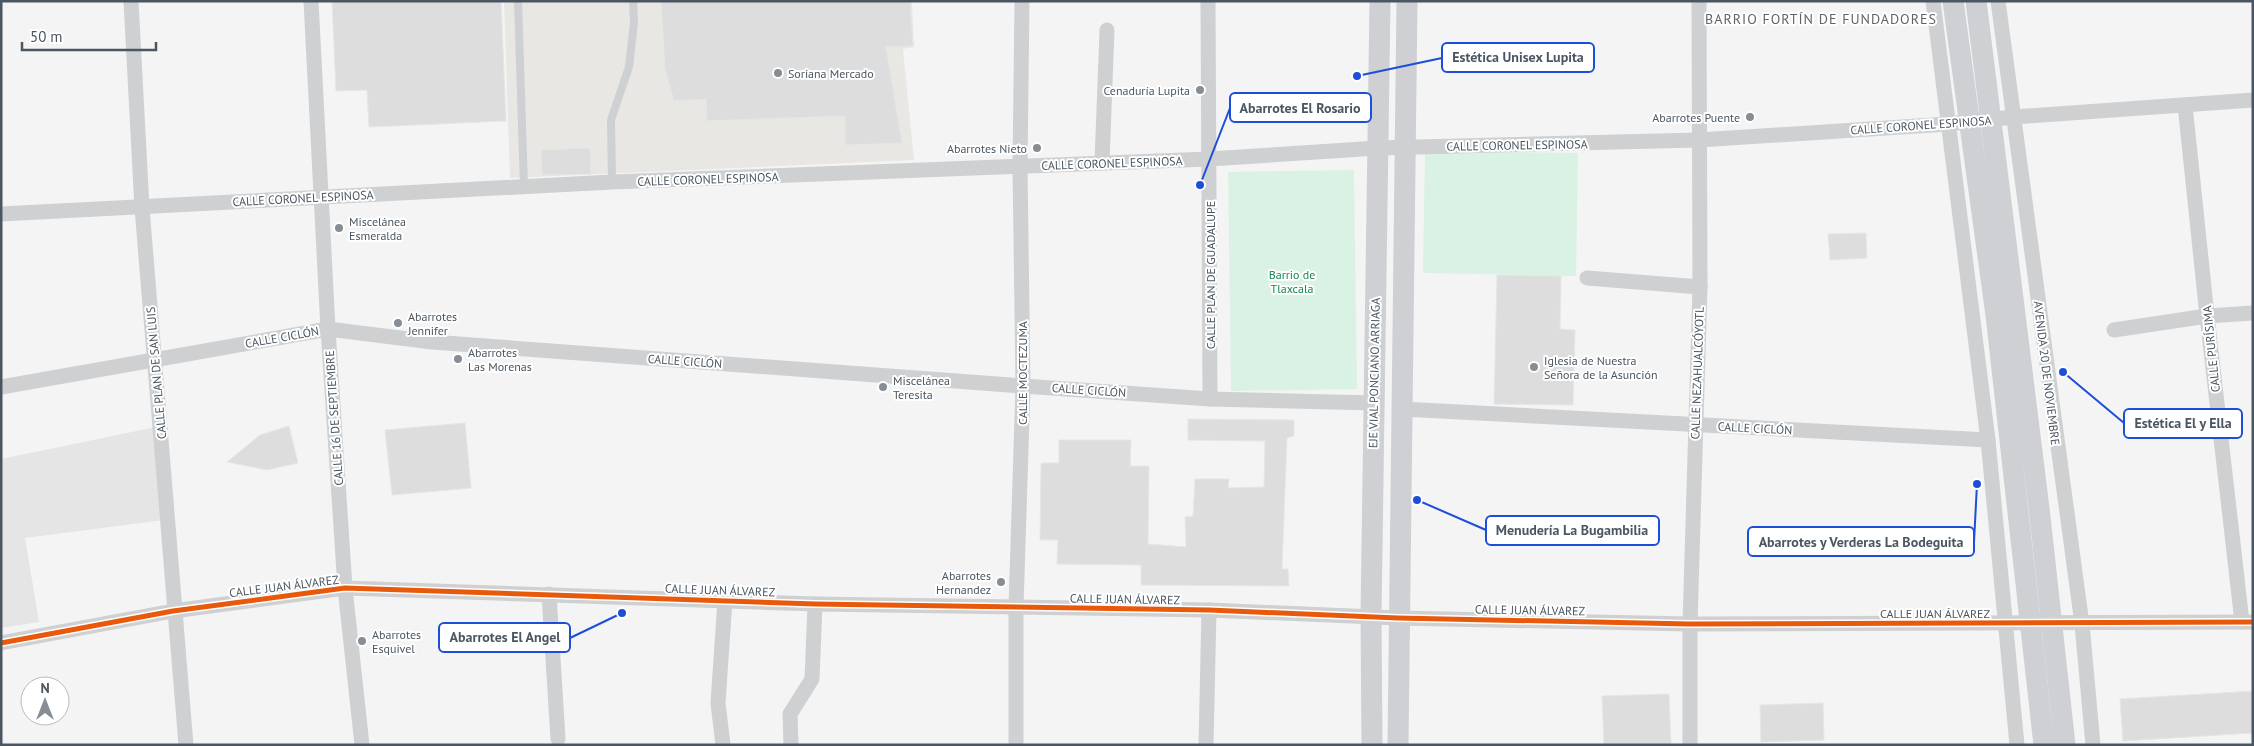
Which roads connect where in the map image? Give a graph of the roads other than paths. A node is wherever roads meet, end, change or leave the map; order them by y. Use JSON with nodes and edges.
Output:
{"nodes":[{"id":1,"x":131,"y":1,"type":"edge"},
{"id":2,"x":311,"y":1,"type":"edge"},
{"id":3,"x":518,"y":1,"type":"edge"},
{"id":4,"x":633,"y":1,"type":"edge"},
{"id":5,"x":1022,"y":1,"type":"edge"},
{"id":6,"x":1208,"y":1,"type":"edge"},
{"id":7,"x":1380,"y":1,"type":"edge"},
{"id":8,"x":1407,"y":1,"type":"edge"},
{"id":9,"x":1700,"y":1,"type":"edge"},
{"id":10,"x":1933,"y":1,"type":"edge"},
{"id":11,"x":1954,"y":1,"type":"edge"},
{"id":12,"x":1976,"y":1,"type":"edge"},
{"id":13,"x":1998,"y":1,"type":"edge"},
{"id":14,"x":1107,"y":30,"type":"dead end"},
{"id":15,"x":2253,"y":100,"type":"edge"},
{"id":16,"x":2185,"y":105,"type":"junction"},
{"id":17,"x":2014,"y":117,"type":"junction"},
{"id":18,"x":1980,"y":121,"type":"junction"},
{"id":19,"x":1948,"y":124,"type":"junction"},
{"id":20,"x":1699,"y":140,"type":"junction"},
{"id":21,"x":1406,"y":147,"type":"junction"},
{"id":22,"x":1378,"y":148,"type":"junction"},
{"id":23,"x":1209,"y":159,"type":"junction"},
{"id":24,"x":1102,"y":162,"type":"junction"},
{"id":25,"x":1020,"y":166,"type":"junction"},
{"id":26,"x":612,"y":182,"type":"junction"},
{"id":27,"x":524,"y":187,"type":"junction"},
{"id":28,"x":321,"y":197,"type":"junction"},
{"id":29,"x":142,"y":208,"type":"junction"},
{"id":30,"x":1,"y":214,"type":"edge"},
{"id":31,"x":1587,"y":278,"type":"dead end"},
{"id":32,"x":1700,"y":287,"type":"junction"},
{"id":33,"x":2253,"y":313,"type":"edge"},
{"id":34,"x":2207,"y":316,"type":"junction"},
{"id":35,"x":328,"y":328,"type":"junction"},
{"id":36,"x":2114,"y":330,"type":"dead end"},
{"id":37,"x":155,"y":359,"type":"junction"},
{"id":38,"x":1023,"y":386,"type":"junction"},
{"id":39,"x":1,"y":388,"type":"edge"},
{"id":40,"x":1210,"y":398,"type":"junction"},
{"id":41,"x":1374,"y":403,"type":"junction"},
{"id":42,"x":1402,"y":409,"type":"junction"},
{"id":43,"x":1696,"y":425,"type":"junction"},
{"id":44,"x":1988,"y":440,"type":"junction"},
{"id":45,"x":345,"y":588,"type":"junction"},
{"id":46,"x":549,"y":594,"type":"junction"},
{"id":47,"x":725,"y":600,"type":"junction"},
{"id":48,"x":815,"y":604,"type":"junction"},
{"id":49,"x":1016,"y":607,"type":"junction"},
{"id":50,"x":1209,"y":610,"type":"junction"},
{"id":51,"x":174,"y":611,"type":"junction"},
{"id":52,"x":1371,"y":616,"type":"junction"},
{"id":53,"x":1398,"y":618,"type":"junction"},
{"id":54,"x":2031,"y":622,"type":"junction"},
{"id":55,"x":2248,"y":622,"type":"edge"},
{"id":56,"x":2005,"y":623,"type":"junction"},
{"id":57,"x":2052,"y":623,"type":"junction"},
{"id":58,"x":1690,"y":624,"type":"junction"},
{"id":59,"x":2082,"y":624,"type":"junction"},
{"id":60,"x":1,"y":643,"type":"edge"},
{"id":61,"x":558,"y":739,"type":"dead end"},
{"id":62,"x":186,"y":745,"type":"edge"},
{"id":63,"x":362,"y":745,"type":"edge"},
{"id":64,"x":723,"y":745,"type":"edge"},
{"id":65,"x":791,"y":745,"type":"edge"},
{"id":66,"x":1016,"y":745,"type":"edge"},
{"id":67,"x":1206,"y":745,"type":"edge"},
{"id":68,"x":1372,"y":745,"type":"edge"},
{"id":69,"x":1398,"y":745,"type":"edge"},
{"id":70,"x":1690,"y":745,"type":"edge"},
{"id":71,"x":2017,"y":745,"type":"edge"},
{"id":72,"x":2044,"y":745,"type":"edge"},
{"id":73,"x":2065,"y":745,"type":"edge"},
{"id":74,"x":2093,"y":745,"type":"edge"}],
"edges":[{"from":1,"to":29,"type":"street","name":"CALLE PLAN DE SAN LUIS"},
{"from":2,"to":28,"type":"street","name":"CALLE 16 DE SEPTIEMBRE"},
{"from":3,"to":27,"type":"lane"},
{"from":4,"to":26,"type":"lane"},
{"from":5,"to":25,"type":"street","name":"CALLE MOCTEZUMA"},
{"from":6,"to":23,"type":"street","name":"CALLE PLAN DE GUADALUPE"},
{"from":7,"to":22,"type":"main road","name":"EJE VIAL PONCIANO ARRIAGA"},
{"from":8,"to":21,"type":"main road"},
{"from":9,"to":20,"type":"street","name":"CALLE NEZAHUALCÓYOTL"},
{"from":10,"to":19,"type":"street"},
{"from":11,"to":18,"type":"main road","name":"AVENIDA 20 DE NOVIEMBRE"},
{"from":12,"to":18,"type":"main road","name":"AVENIDA 20 DE NOVIEMBRE"},
{"from":13,"to":17,"type":"street","name":"AVENIDA 20 DE NOVIEMBRE"},
{"from":14,"to":24,"type":"street"},
{"from":15,"to":16,"type":"street","name":"CALLE CORONEL ESPINOSA"},
{"from":16,"to":17,"type":"street","name":"CALLE CORONEL ESPINOSA"},
{"from":16,"to":34,"type":"street","name":"CALLE PURÍSIMA"},
{"from":17,"to":18,"type":"street","name":"CALLE CORONEL ESPINOSA"},
{"from":17,"to":59,"type":"street","name":"AVENIDA 20 DE NOVIEMBRE"},
{"from":18,"to":19,"type":"street","name":"CALLE CORONEL ESPINOSA"},
{"from":18,"to":54,"type":"main road","name":"AVENIDA 20 DE NOVIEMBRE"},
{"from":18,"to":57,"type":"main road","name":"AVENIDA 20 DE NOVIEMBRE"},
{"from":19,"to":20,"type":"street","name":"CALLE CORONEL ESPINOSA"},
{"from":19,"to":44,"type":"street"},
{"from":20,"to":21,"type":"street","name":"CALLE CORONEL ESPINOSA"},
{"from":20,"to":32,"type":"street","name":"CALLE NEZAHUALCÓYOTL"},
{"from":21,"to":22,"type":"street","name":"CALLE CORONEL ESPINOSA"},
{"from":21,"to":42,"type":"main road"},
{"from":22,"to":23,"type":"street","name":"CALLE CORONEL ESPINOSA"},
{"from":22,"to":41,"type":"main road","name":"EJE VIAL PONCIANO ARRIAGA"},
{"from":23,"to":24,"type":"street","name":"CALLE CORONEL ESPINOSA"},
{"from":23,"to":40,"type":"street","name":"CALLE PLAN DE GUADALUPE"},
{"from":24,"to":25,"type":"street","name":"CALLE CORONEL ESPINOSA"},
{"from":25,"to":26,"type":"street","name":"CALLE CORONEL ESPINOSA"},
{"from":25,"to":38,"type":"street","name":"CALLE MOCTEZUMA"},
{"from":26,"to":27,"type":"street","name":"CALLE CORONEL ESPINOSA"},
{"from":27,"to":28,"type":"street","name":"CALLE CORONEL ESPINOSA"},
{"from":28,"to":29,"type":"street","name":"CALLE CORONEL ESPINOSA"},
{"from":28,"to":35,"type":"street","name":"CALLE 16 DE SEPTIEMBRE"},
{"from":29,"to":30,"type":"street","name":"CALLE CORONEL ESPINOSA"},
{"from":29,"to":37,"type":"street","name":"CALLE PLAN DE SAN LUIS"},
{"from":31,"to":32,"type":"street"},
{"from":32,"to":43,"type":"street","name":"CALLE NEZAHUALCÓYOTL"},
{"from":33,"to":34,"type":"street"},
{"from":34,"to":36,"type":"street"},
{"from":34,"to":55,"type":"street","name":"CALLE PURÍSIMA"},
{"from":35,"to":37,"type":"street","name":"CALLE CICLÓN"},
{"from":35,"to":38,"type":"street","name":"CALLE CICLÓN"},
{"from":35,"to":45,"type":"street","name":"CALLE 16 DE SEPTIEMBRE"},
{"from":37,"to":39,"type":"street","name":"CALLE CICLÓN"},
{"from":37,"to":51,"type":"street","name":"CALLE PLAN DE SAN LUIS"},
{"from":38,"to":40,"type":"street","name":"CALLE CICLÓN"},
{"from":38,"to":49,"type":"street","name":"CALLE MOCTEZUMA"},
{"from":40,"to":41,"type":"street","name":"CALLE CICLÓN"},
{"from":41,"to":52,"type":"main road","name":"EJE VIAL PONCIANO ARRIAGA"},
{"from":42,"to":43,"type":"street","name":"CALLE CICLÓN"},
{"from":42,"to":53,"type":"main road"},
{"from":43,"to":44,"type":"street","name":"CALLE CICLÓN"},
{"from":43,"to":58,"type":"street","name":"CALLE NEZAHUALCÓYOTL"},
{"from":44,"to":56,"type":"street"},
{"from":45,"to":46,"type":"street","name":"CALLE JUAN ÁLVAREZ"},
{"from":45,"to":51,"type":"street","name":"CALLE JUAN ÁLVAREZ"},
{"from":45,"to":63,"type":"street","name":"CALLE 16 DE SEPTIEMBRE"},
{"from":46,"to":47,"type":"street","name":"CALLE JUAN ÁLVAREZ"},
{"from":46,"to":61,"type":"street"},
{"from":47,"to":48,"type":"street","name":"CALLE JUAN ÁLVAREZ"},
{"from":47,"to":64,"type":"street"},
{"from":48,"to":49,"type":"street","name":"CALLE JUAN ÁLVAREZ"},
{"from":48,"to":65,"type":"street"},
{"from":49,"to":50,"type":"street","name":"CALLE JUAN ÁLVAREZ"},
{"from":49,"to":66,"type":"street","name":"CALLE MOCTEZUMA"},
{"from":50,"to":52,"type":"street","name":"CALLE JUAN ÁLVAREZ"},
{"from":50,"to":67,"type":"street"},
{"from":51,"to":60,"type":"street","name":"CALLE JUAN ÁLVAREZ"},
{"from":51,"to":62,"type":"street","name":"CALLE PLAN DE SAN LUIS"},
{"from":52,"to":53,"type":"street","name":"CALLE JUAN ÁLVAREZ"},
{"from":52,"to":68,"type":"main road","name":"EJE VIAL PONCIANO ARRIAGA"},
{"from":53,"to":58,"type":"street","name":"CALLE JUAN ÁLVAREZ"},
{"from":53,"to":69,"type":"main road"},
{"from":54,"to":56,"type":"street","name":"CALLE JUAN ÁLVAREZ"},
{"from":54,"to":57,"type":"street","name":"CALLE JUAN ÁLVAREZ"},
{"from":54,"to":72,"type":"main road","name":"AVENIDA 20 DE NOVIEMBRE"},
{"from":55,"to":59,"type":"street","name":"CALLE JUAN ÁLVAREZ"},
{"from":56,"to":58,"type":"street","name":"CALLE JUAN ÁLVAREZ"},
{"from":56,"to":71,"type":"street"},
{"from":57,"to":59,"type":"street","name":"CALLE JUAN ÁLVAREZ"},
{"from":57,"to":73,"type":"main road","name":"AVENIDA 20 DE NOVIEMBRE"},
{"from":58,"to":70,"type":"street","name":"CALLE NEZAHUALCÓYOTL"},
{"from":59,"to":74,"type":"street","name":"AVENIDA 20 DE NOVIEMBRE"}]}
